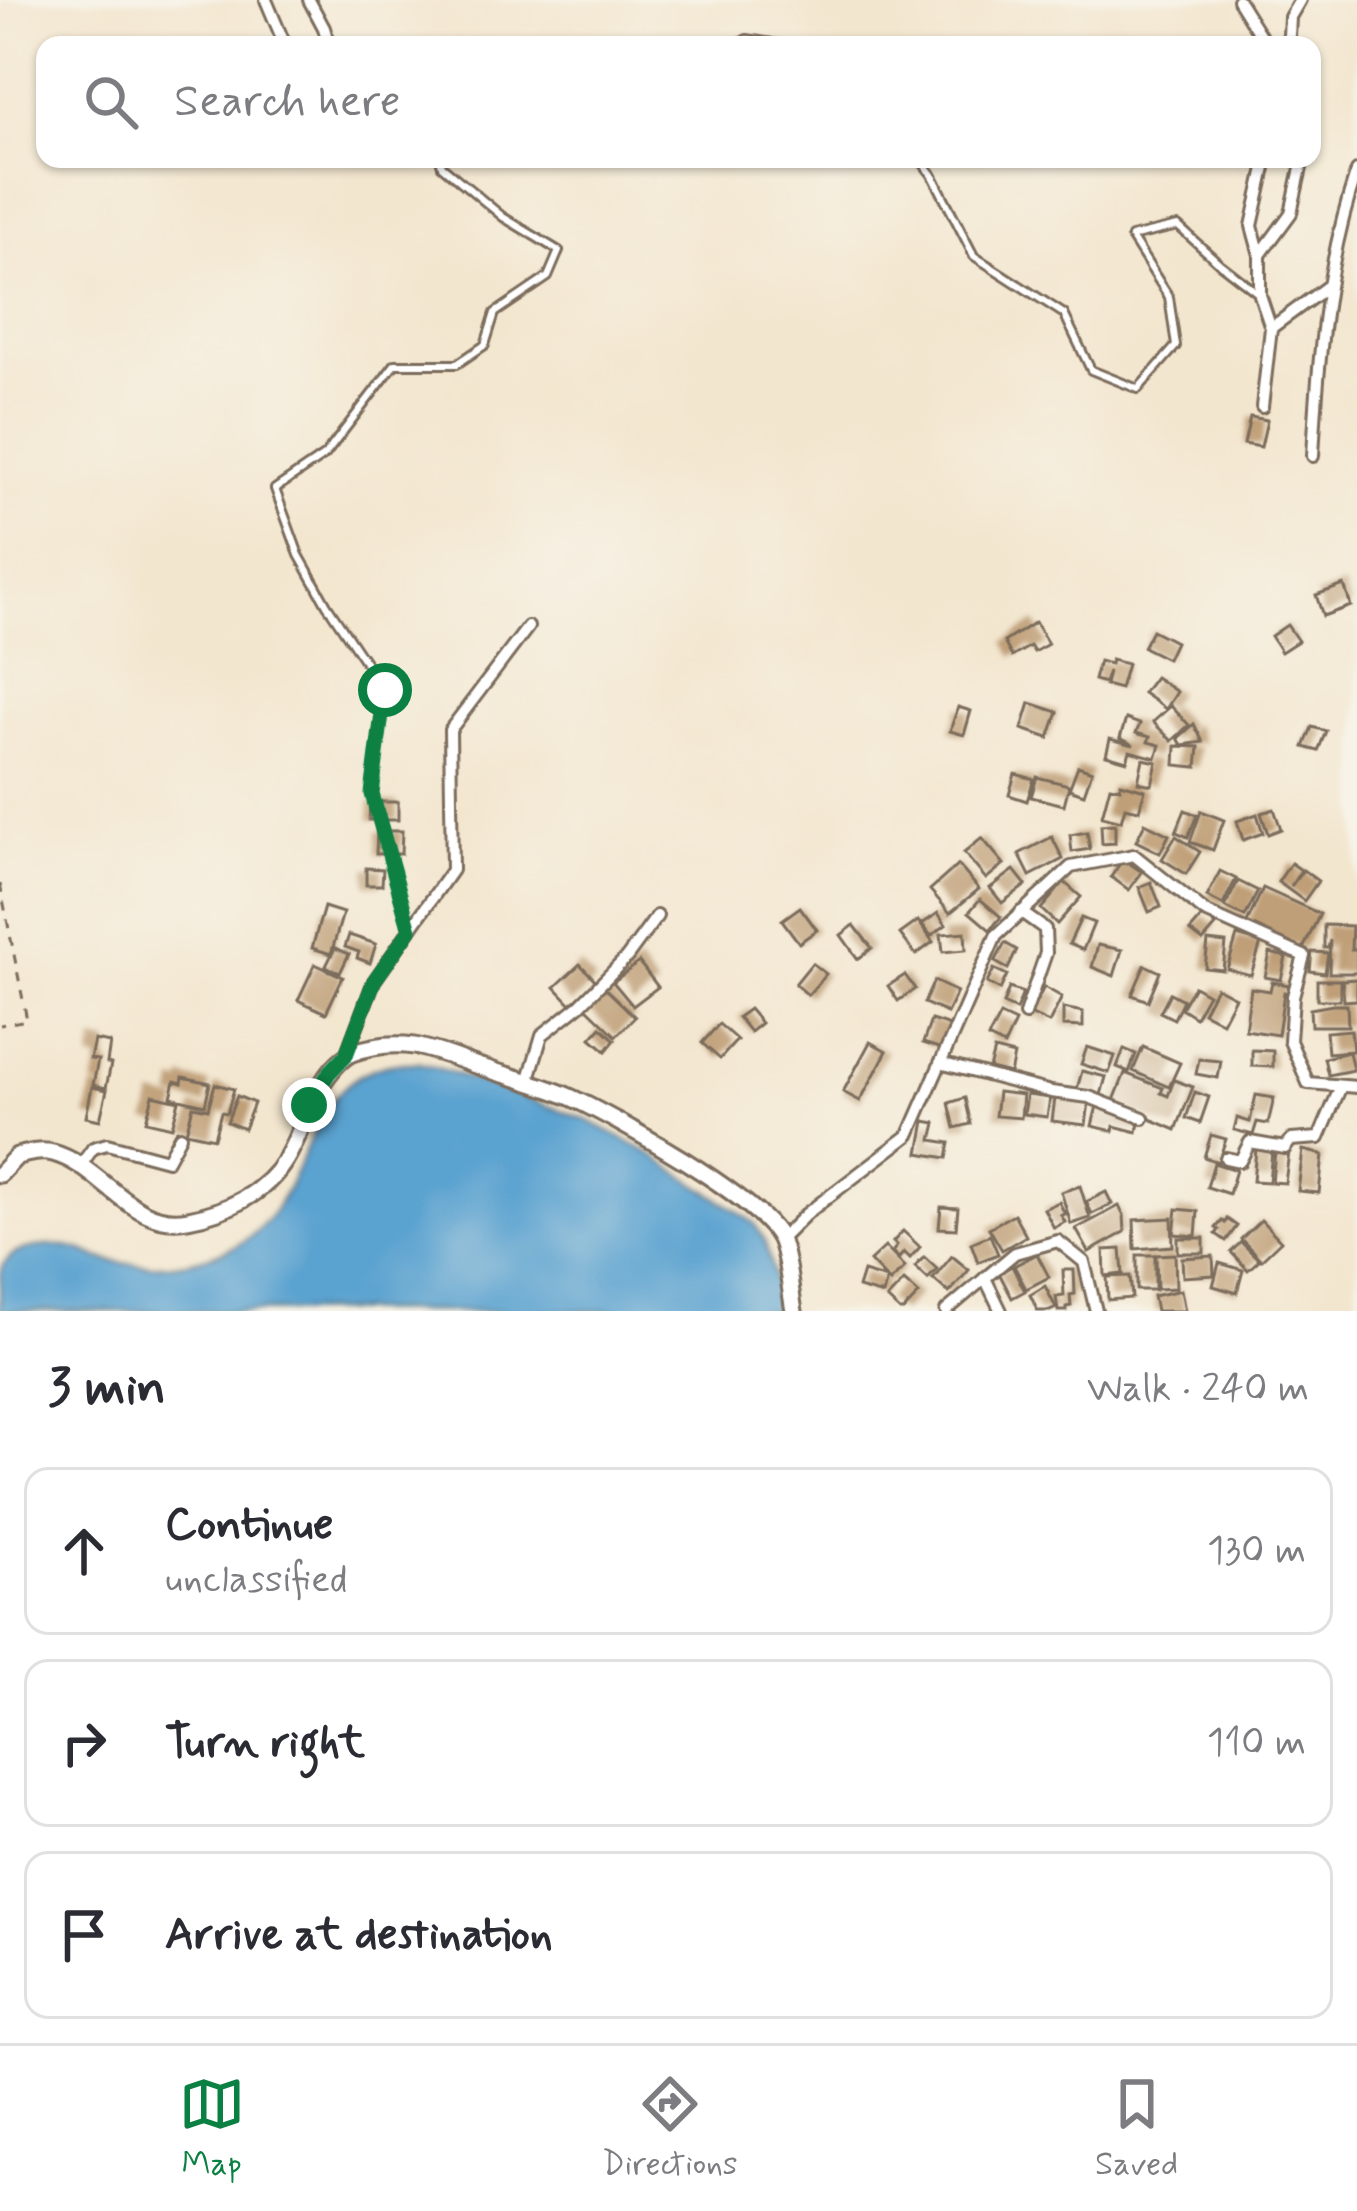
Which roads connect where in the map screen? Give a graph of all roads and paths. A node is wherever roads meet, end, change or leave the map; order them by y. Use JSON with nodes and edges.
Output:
{"nodes":[{"id":1,"x":266,"y":0,"type":"edge"},
{"id":2,"x":309,"y":0,"type":"edge"},
{"id":3,"x":1238,"y":0,"type":"edge"},
{"id":4,"x":1300,"y":0,"type":"edge"},
{"id":5,"x":281,"y":36,"type":"edge"},
{"id":6,"x":326,"y":36,"type":"edge"},
{"id":7,"x":1260,"y":36,"type":"edge"},
{"id":8,"x":1289,"y":36,"type":"edge"},
{"id":9,"x":444,"y":168,"type":"edge"},
{"id":10,"x":927,"y":168,"type":"edge"},
{"id":11,"x":1265,"y":168,"type":"edge"},
{"id":12,"x":1301,"y":168,"type":"edge"},
{"id":13,"x":1357,"y":171,"type":"edge"},
{"id":14,"x":1260,"y":255,"type":"junction"},
{"id":15,"x":1328,"y":286,"type":"junction"},
{"id":16,"x":1260,"y":295,"type":"junction"},
{"id":17,"x":1271,"y":328,"type":"junction"},
{"id":18,"x":1262,"y":407,"type":"dead end"},
{"id":19,"x":1313,"y":456,"type":"dead end"},
{"id":20,"x":528,"y":626,"type":"dead end"},
{"id":21,"x":0,"y":884,"type":"edge"},
{"id":22,"x":1021,"y":912,"type":"junction"},
{"id":23,"x":657,"y":916,"type":"dead end"},
{"id":24,"x":410,"y":930,"type":"junction"},
{"id":25,"x":1025,"y":1014,"type":"dead end"},
{"id":26,"x":0,"y":1025,"type":"edge"},
{"id":27,"x":346,"y":1055,"type":"junction"},
{"id":28,"x":940,"y":1064,"type":"junction"},
{"id":29,"x":528,"y":1082,"type":"junction"},
{"id":30,"x":1341,"y":1086,"type":"junction"},
{"id":31,"x":1357,"y":1087,"type":"edge"},
{"id":32,"x":1143,"y":1118,"type":"dead end"},
{"id":33,"x":180,"y":1136,"type":"dead end"},
{"id":34,"x":1226,"y":1158,"type":"dead end"},
{"id":35,"x":81,"y":1165,"type":"junction"},
{"id":36,"x":0,"y":1174,"type":"edge"},
{"id":37,"x":780,"y":1240,"type":"junction"},
{"id":38,"x":985,"y":1279,"type":"junction"},
{"id":39,"x":794,"y":1311,"type":"edge"},
{"id":40,"x":946,"y":1311,"type":"edge"},
{"id":41,"x":1000,"y":1311,"type":"edge"},
{"id":42,"x":1096,"y":1311,"type":"edge"}],
"edges":[{"from":1,"to":5,"type":"street"},
{"from":2,"to":6,"type":"street"},
{"from":3,"to":7,"type":"street"},
{"from":4,"to":8,"type":"street"},
{"from":9,"to":24,"type":"lane"},
{"from":10,"to":16,"type":"lane"},
{"from":11,"to":14,"type":"street"},
{"from":12,"to":14,"type":"street"},
{"from":13,"to":15,"type":"street"},
{"from":14,"to":16,"type":"street"},
{"from":15,"to":17,"type":"street"},
{"from":15,"to":19,"type":"street"},
{"from":16,"to":17,"type":"street"},
{"from":17,"to":18,"type":"street"},
{"from":20,"to":24,"type":"street"},
{"from":21,"to":26,"type":"path"},
{"from":22,"to":25,"type":"street"},
{"from":22,"to":28,"type":"street"},
{"from":22,"to":30,"type":"street"},
{"from":23,"to":29,"type":"street"},
{"from":24,"to":27,"type":"street"},
{"from":27,"to":29,"type":"main road"},
{"from":27,"to":35,"type":"main road"},
{"from":28,"to":32,"type":"street"},
{"from":28,"to":37,"type":"street"},
{"from":29,"to":37,"type":"main road"},
{"from":30,"to":31,"type":"street"},
{"from":30,"to":34,"type":"street"},
{"from":33,"to":35,"type":"street"},
{"from":35,"to":36,"type":"main road"},
{"from":37,"to":39,"type":"main road"},
{"from":38,"to":40,"type":"street"},
{"from":38,"to":41,"type":"street"},
{"from":38,"to":42,"type":"street"}]}
